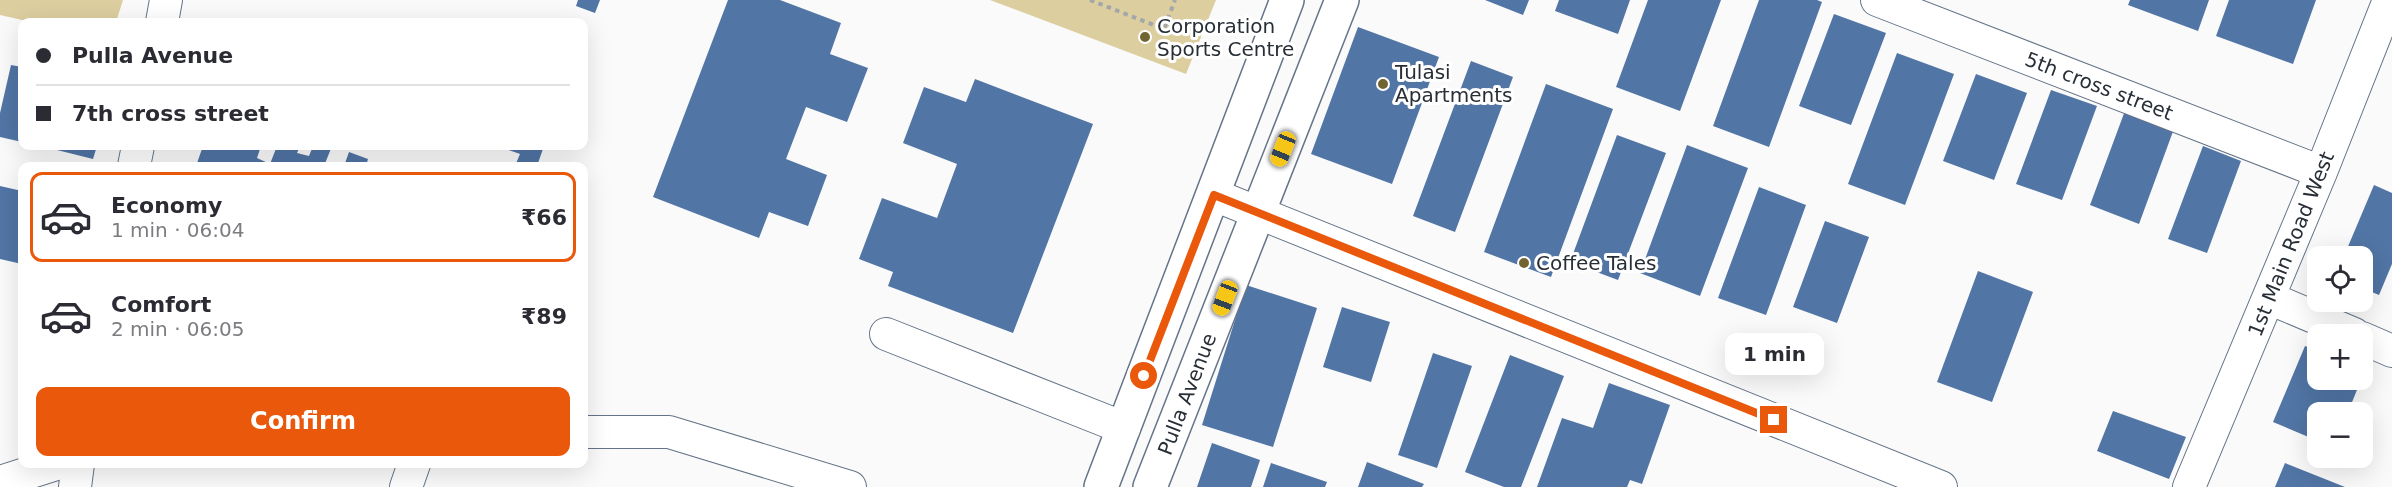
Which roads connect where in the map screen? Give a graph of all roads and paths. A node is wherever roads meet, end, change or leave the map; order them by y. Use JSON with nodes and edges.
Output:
{"nodes":[{"id":1,"x":166,"y":0,"type":"edge"},
{"id":2,"x":1089,"y":0,"type":"edge"},
{"id":3,"x":1175,"y":0,"type":"edge"},
{"id":4,"x":1287,"y":0,"type":"edge"},
{"id":5,"x":1342,"y":0,"type":"edge"},
{"id":6,"x":1878,"y":0,"type":"edge"},
{"id":7,"x":2390,"y":0,"type":"edge"},
{"id":8,"x":163,"y":18,"type":"edge"},
{"id":9,"x":2384,"y":37,"type":"edge"},
{"id":10,"x":2321,"y":172,"type":"junction"},
{"id":11,"x":1214,"y":195,"type":"junction"},
{"id":12,"x":1258,"y":213,"type":"junction"},
{"id":13,"x":2269,"y":298,"type":"junction"},
{"id":14,"x":2330,"y":324,"type":"edge"},
{"id":15,"x":886,"y":334,"type":"dead end"},
{"id":16,"x":2373,"y":343,"type":"edge"},
{"id":17,"x":2392,"y":351,"type":"edge"},
{"id":18,"x":1124,"y":428,"type":"junction"},
{"id":19,"x":588,"y":432,"type":"edge"},
{"id":20,"x":44,"y":468,"type":"edge"},
{"id":21,"x":77,"y":468,"type":"edge"},
{"id":22,"x":413,"y":468,"type":"edge"},
{"id":23,"x":786,"y":478,"type":"edge"},
{"id":24,"x":0,"y":482,"type":"edge"},
{"id":25,"x":75,"y":487,"type":"edge"},
{"id":26,"x":406,"y":487,"type":"edge"},
{"id":27,"x":850,"y":487,"type":"edge"},
{"id":28,"x":1101,"y":487,"type":"edge"},
{"id":29,"x":1150,"y":487,"type":"edge"},
{"id":30,"x":1941,"y":487,"type":"edge"},
{"id":31,"x":2189,"y":487,"type":"edge"}],
"edges":[{"from":1,"to":8,"type":"street"},
{"from":2,"to":3,"type":"path"},
{"from":4,"to":11,"type":"street"},
{"from":5,"to":12,"type":"street","name":"Pulla Avenue"},
{"from":6,"to":10,"type":"street","name":"5th cross street"},
{"from":7,"to":9,"type":"street","name":"1st Main Road West"},
{"from":9,"to":10,"type":"street","name":"1st Main Road West"},
{"from":10,"to":13,"type":"street","name":"1st Main Road West"},
{"from":11,"to":12,"type":"street"},
{"from":11,"to":18,"type":"street"},
{"from":12,"to":29,"type":"street","name":"Pulla Avenue"},
{"from":12,"to":30,"type":"street"},
{"from":13,"to":14,"type":"street"},
{"from":13,"to":31,"type":"street","name":"1st Main Road West"},
{"from":15,"to":18,"type":"street"},
{"from":16,"to":17,"type":"street"},
{"from":18,"to":28,"type":"street"},
{"from":19,"to":23,"type":"street"},
{"from":20,"to":24,"type":"street"},
{"from":21,"to":25,"type":"street"},
{"from":22,"to":26,"type":"street"},
{"from":23,"to":27,"type":"street"}]}
